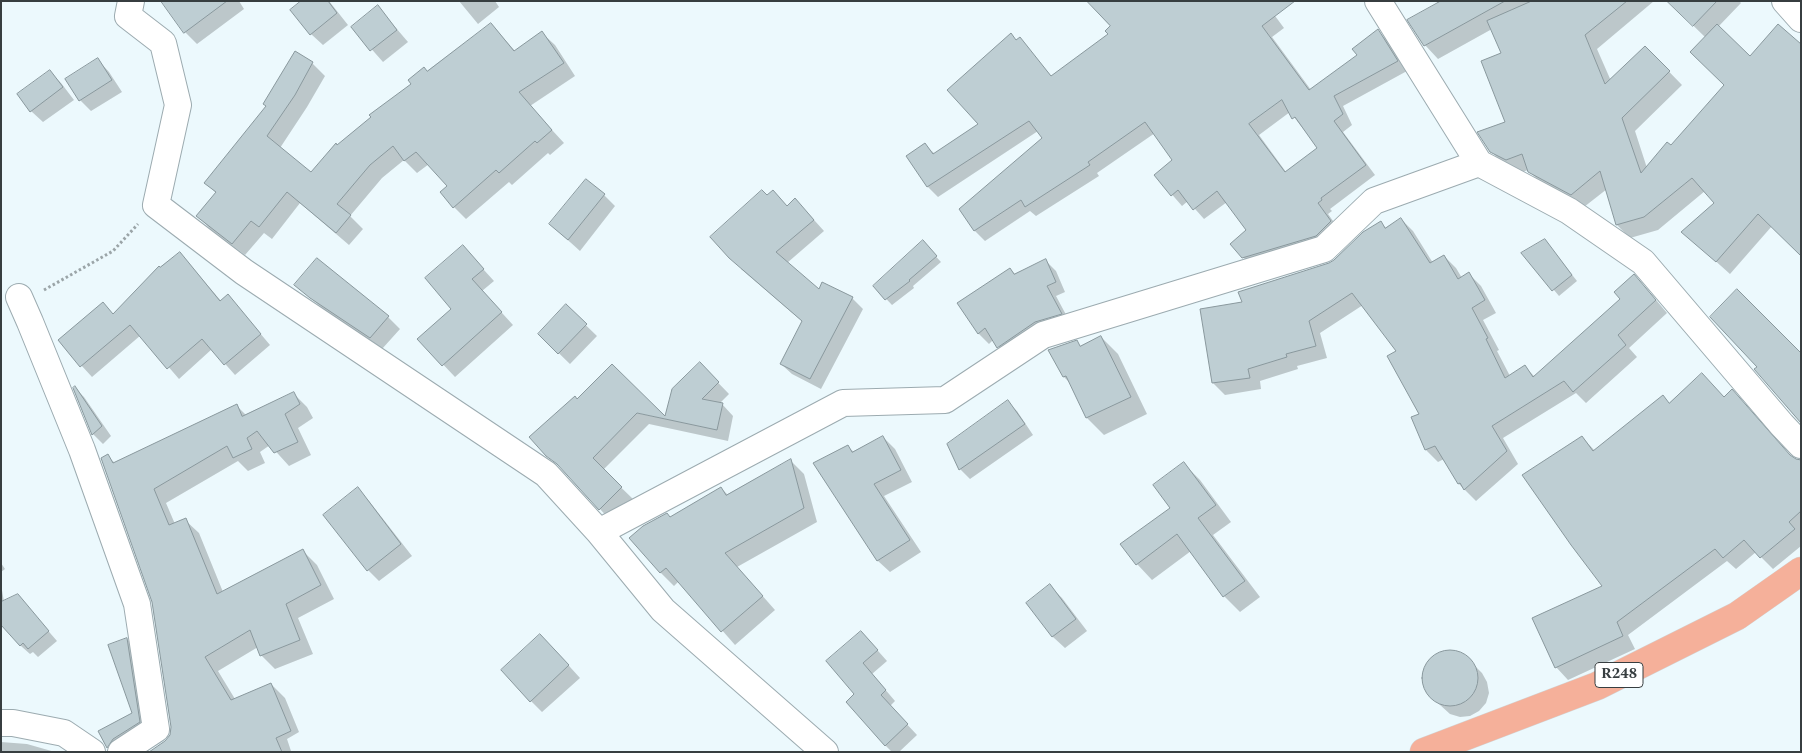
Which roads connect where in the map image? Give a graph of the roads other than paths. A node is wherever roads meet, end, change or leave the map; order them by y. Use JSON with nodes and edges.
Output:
{"nodes":[{"id":1,"x":131,"y":1,"type":"edge"},
{"id":2,"x":1785,"y":1,"type":"edge"},
{"id":3,"x":1388,"y":5,"type":"edge"},
{"id":4,"x":1801,"y":19,"type":"edge"},
{"id":5,"x":1479,"y":163,"type":"junction"},
{"id":6,"x":19,"y":296,"type":"road end"},
{"id":7,"x":1801,"y":445,"type":"edge"},
{"id":8,"x":599,"y":532,"type":"junction"},
{"id":9,"x":1801,"y":571,"type":"edge"},
{"id":10,"x":1,"y":723,"type":"edge"},
{"id":11,"x":92,"y":752,"type":"edge"},
{"id":12,"x":121,"y":752,"type":"edge"},
{"id":13,"x":825,"y":752,"type":"edge"},
{"id":14,"x":1424,"y":752,"type":"edge"}],
"edges":[{"from":1,"to":8,"type":"street"},
{"from":2,"to":4,"type":"street"},
{"from":3,"to":5,"type":"street"},
{"from":5,"to":7,"type":"street"},
{"from":5,"to":8,"type":"street"},
{"from":6,"to":12,"type":"street"},
{"from":8,"to":13,"type":"street"},
{"from":9,"to":14,"type":"main road","number":"R248"},
{"from":10,"to":11,"type":"street"}]}
